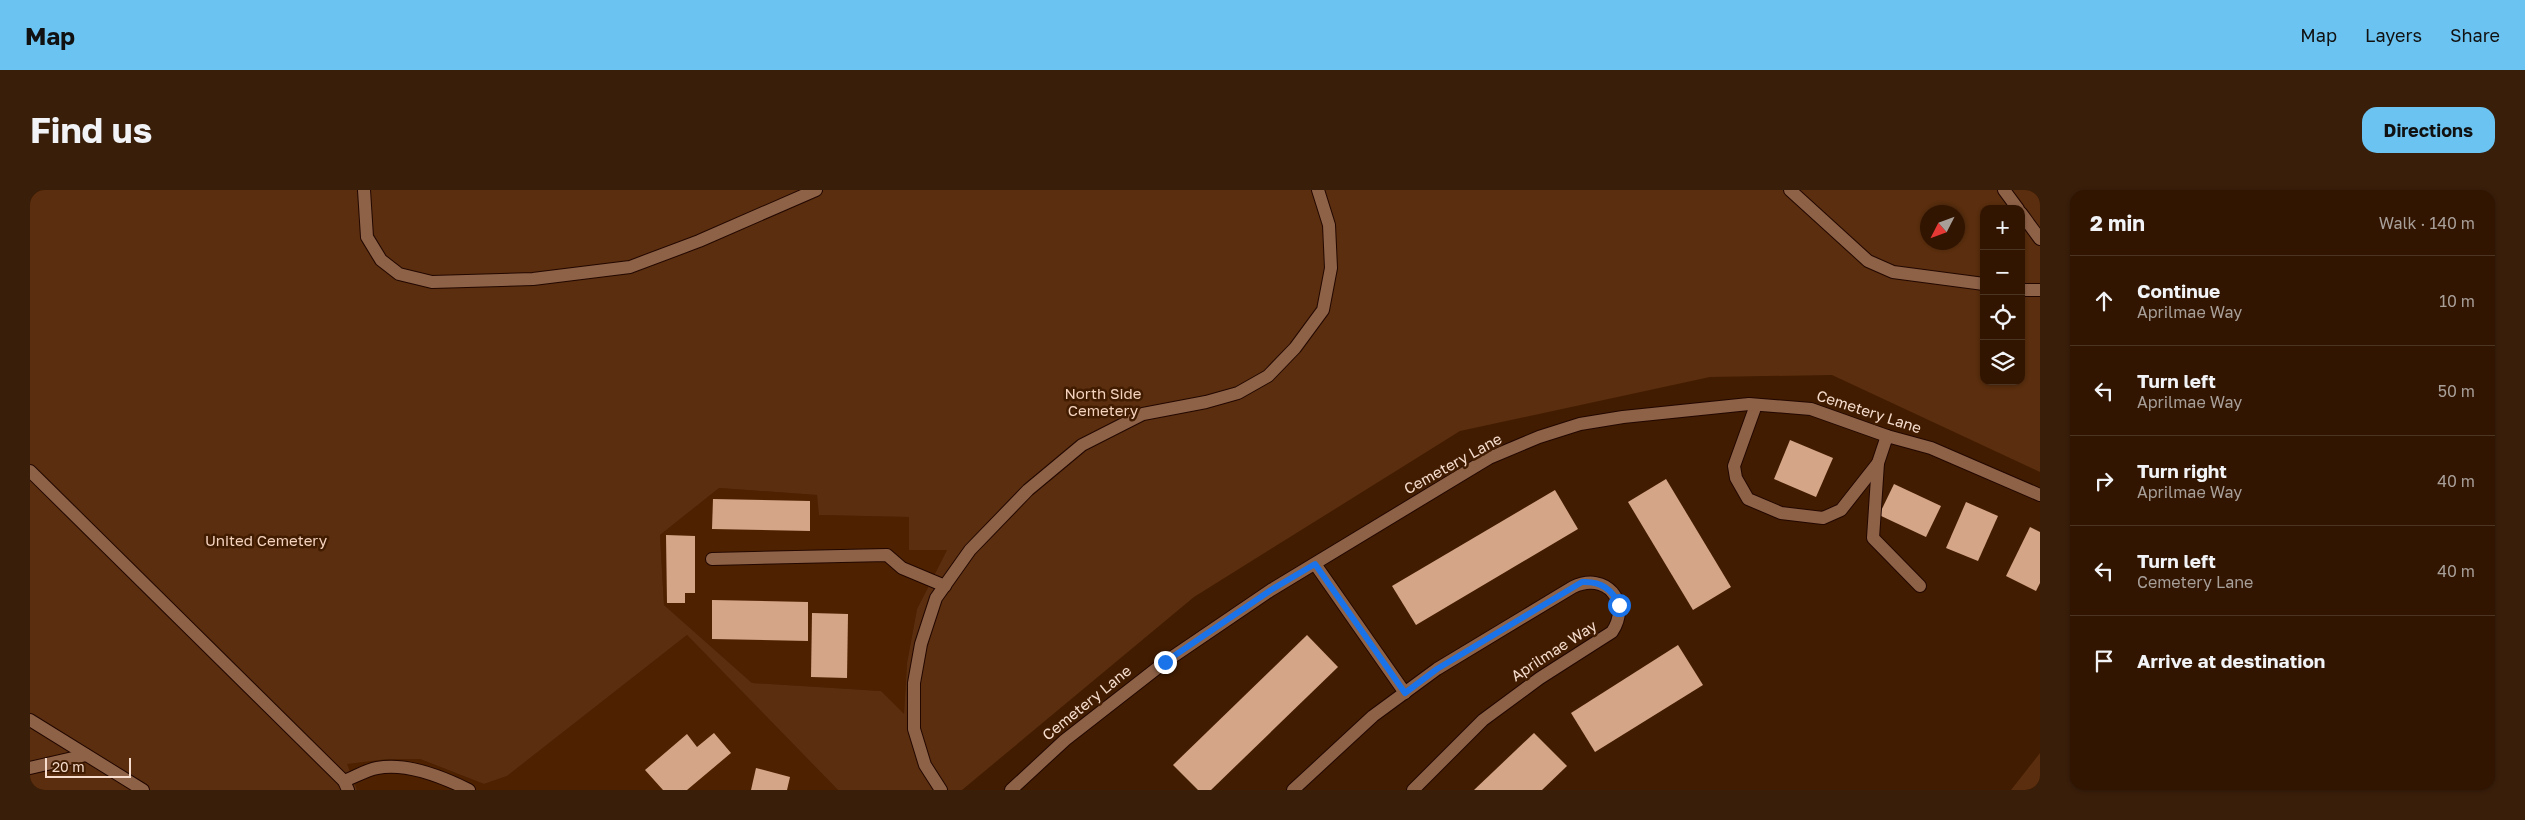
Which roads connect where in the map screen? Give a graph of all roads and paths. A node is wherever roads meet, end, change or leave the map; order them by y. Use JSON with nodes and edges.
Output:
{"nodes":[{"id":1,"x":364,"y":190,"type":"edge"},
{"id":2,"x":816,"y":190,"type":"edge"},
{"id":3,"x":1318,"y":190,"type":"edge"},
{"id":4,"x":1790,"y":190,"type":"edge"},
{"id":5,"x":2004,"y":190,"type":"edge"},
{"id":6,"x":2015,"y":205,"type":"edge"},
{"id":7,"x":2025,"y":218,"type":"edge"},
{"id":8,"x":2040,"y":239,"type":"edge"},
{"id":9,"x":1980,"y":283,"type":"edge"},
{"id":10,"x":2025,"y":290,"type":"edge"},
{"id":11,"x":2040,"y":290,"type":"edge"},
{"id":12,"x":1756,"y":405,"type":"junction"},
{"id":13,"x":1887,"y":436,"type":"junction"},
{"id":14,"x":1878,"y":463,"type":"junction"},
{"id":15,"x":30,"y":471,"type":"edge"},
{"id":16,"x":2039,"y":492,"type":"edge"},
{"id":17,"x":712,"y":559,"type":"dead end"},
{"id":18,"x":1315,"y":564,"type":"junction"},
{"id":19,"x":945,"y":586,"type":"junction"},
{"id":20,"x":1920,"y":586,"type":"dead end"},
{"id":21,"x":1405,"y":693,"type":"junction"},
{"id":22,"x":30,"y":720,"type":"edge"},
{"id":23,"x":86,"y":755,"type":"junction"},
{"id":24,"x":30,"y":768,"type":"edge"},
{"id":25,"x":346,"y":785,"type":"edge"},
{"id":26,"x":143,"y":790,"type":"edge"},
{"id":27,"x":469,"y":790,"type":"edge"},
{"id":28,"x":941,"y":790,"type":"edge"},
{"id":29,"x":1011,"y":790,"type":"edge"},
{"id":30,"x":1293,"y":790,"type":"edge"},
{"id":31,"x":1413,"y":790,"type":"edge"}],
"edges":[{"from":1,"to":2,"type":"street"},
{"from":3,"to":19,"type":"street"},
{"from":4,"to":9,"type":"street"},
{"from":5,"to":6,"type":"street"},
{"from":7,"to":8,"type":"street"},
{"from":10,"to":11,"type":"street"},
{"from":12,"to":13,"type":"street","name":"Cemetery Lane"},
{"from":12,"to":14,"type":"street"},
{"from":12,"to":18,"type":"street","name":"Cemetery Lane"},
{"from":13,"to":14,"type":"street"},
{"from":13,"to":16,"type":"street","name":"Cemetery Lane"},
{"from":14,"to":20,"type":"street"},
{"from":15,"to":25,"type":"street"},
{"from":17,"to":19,"type":"street"},
{"from":18,"to":21,"type":"street"},
{"from":18,"to":29,"type":"street","name":"Cemetery Lane"},
{"from":19,"to":28,"type":"street"},
{"from":21,"to":30,"type":"street","name":"Aprilmae Way"},
{"from":21,"to":31,"type":"street","name":"Aprilmae Way"},
{"from":22,"to":23,"type":"street"},
{"from":23,"to":24,"type":"street"},
{"from":23,"to":26,"type":"street"},
{"from":25,"to":27,"type":"street"}]}
